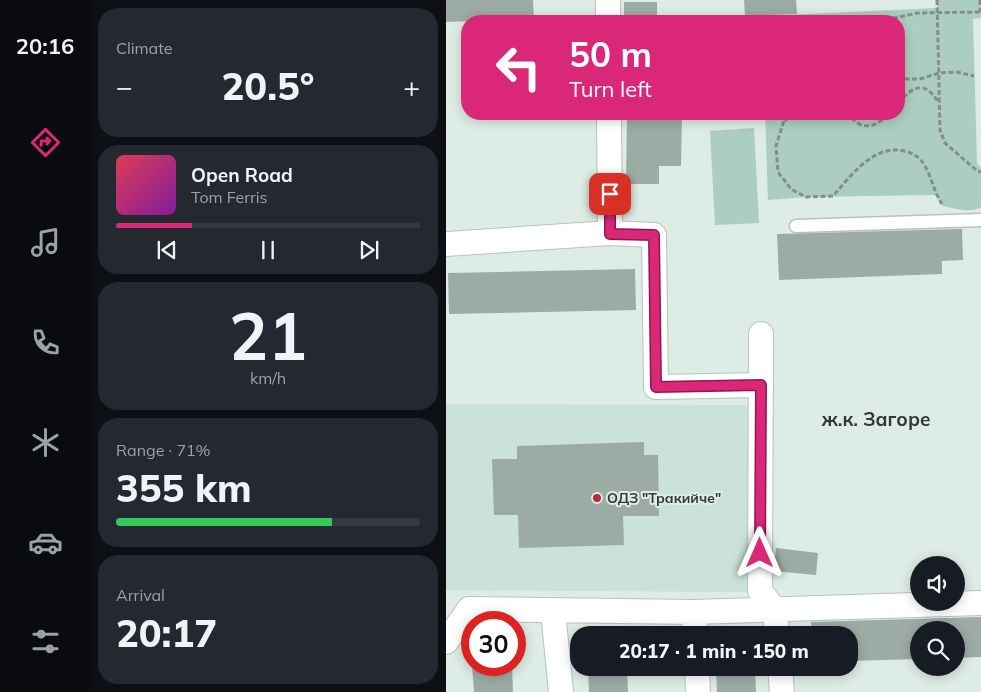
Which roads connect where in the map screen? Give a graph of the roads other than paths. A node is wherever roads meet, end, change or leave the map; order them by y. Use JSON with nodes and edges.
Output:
{"nodes":[{"id":1,"x":608,"y":0,"type":"edge"},
{"id":2,"x":608,"y":15,"type":"edge"},
{"id":3,"x":609,"y":120,"type":"edge"},
{"id":4,"x":981,"y":220,"type":"edge"},
{"id":5,"x":796,"y":226,"type":"dead end"},
{"id":6,"x":610,"y":234,"type":"junction"},
{"id":7,"x":446,"y":244,"type":"edge"},
{"id":8,"x":761,"y":334,"type":"dead end"},
{"id":9,"x":761,"y":385,"type":"junction"},
{"id":10,"x":981,"y":603,"type":"edge"},
{"id":11,"x":775,"y":610,"type":"junction"},
{"id":12,"x":552,"y":611,"type":"junction"},
{"id":13,"x":694,"y":612,"type":"junction"},
{"id":14,"x":695,"y":626,"type":"edge"},
{"id":15,"x":776,"y":626,"type":"edge"},
{"id":16,"x":446,"y":642,"type":"edge"},
{"id":17,"x":697,"y":676,"type":"edge"},
{"id":18,"x":781,"y":676,"type":"edge"},
{"id":19,"x":561,"y":692,"type":"edge"},
{"id":20,"x":698,"y":692,"type":"edge"},
{"id":21,"x":782,"y":692,"type":"edge"}],
"edges":[{"from":1,"to":2,"type":"street"},
{"from":3,"to":6,"type":"street"},
{"from":4,"to":5,"type":"lane"},
{"from":6,"to":7,"type":"street"},
{"from":6,"to":9,"type":"street"},
{"from":8,"to":9,"type":"street"},
{"from":9,"to":11,"type":"street"},
{"from":10,"to":11,"type":"street"},
{"from":11,"to":13,"type":"street"},
{"from":11,"to":15,"type":"street"},
{"from":12,"to":13,"type":"street"},
{"from":12,"to":16,"type":"street"},
{"from":12,"to":19,"type":"street"},
{"from":13,"to":14,"type":"street"},
{"from":17,"to":20,"type":"street"},
{"from":18,"to":21,"type":"street"}]}
